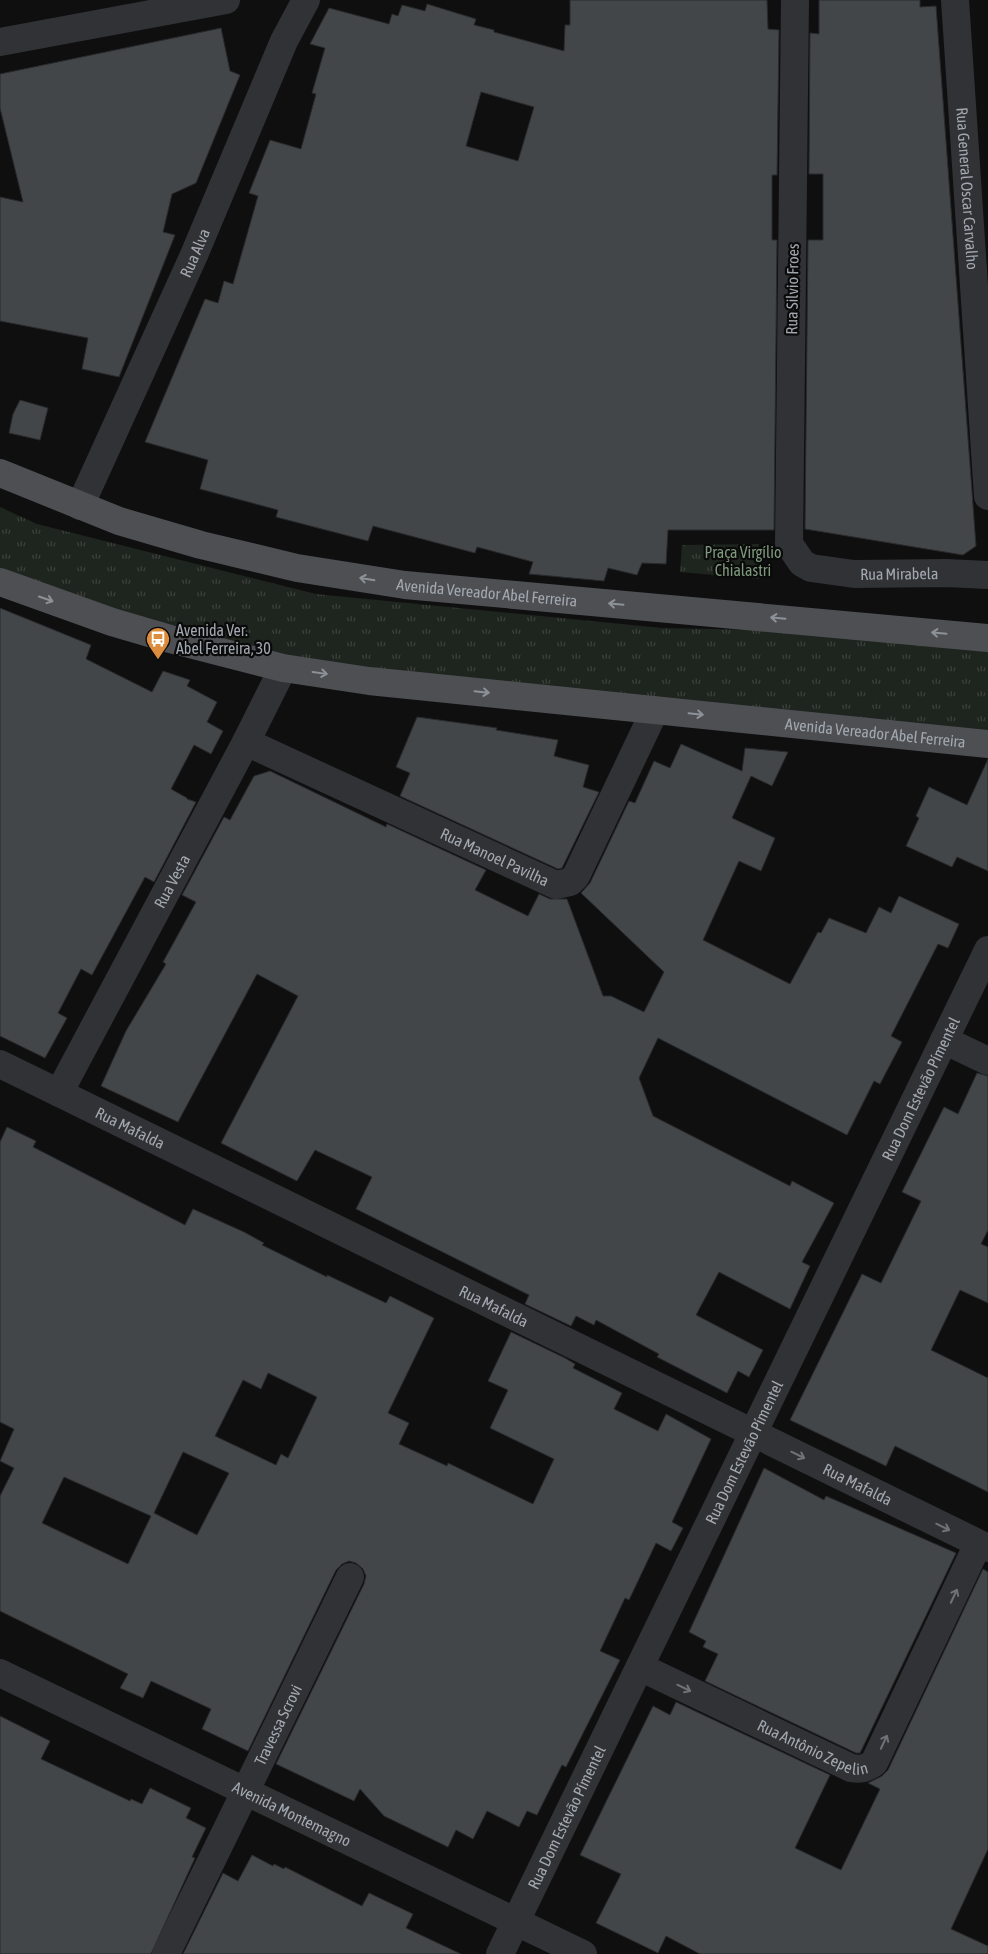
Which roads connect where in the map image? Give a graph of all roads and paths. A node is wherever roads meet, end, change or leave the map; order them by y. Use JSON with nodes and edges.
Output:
{"nodes":[{"id":1,"x":226,"y":0,"type":"edge"},
{"id":2,"x":306,"y":0,"type":"edge"},
{"id":3,"x":795,"y":0,"type":"edge"},
{"id":4,"x":955,"y":0,"type":"edge"},
{"id":5,"x":0,"y":42,"type":"edge"},
{"id":6,"x":0,"y":473,"type":"edge"},
{"id":7,"x":988,"y":496,"type":"edge"},
{"id":8,"x":80,"y":506,"type":"junction"},
{"id":9,"x":811,"y":568,"type":"joint"},
{"id":10,"x":988,"y":575,"type":"edge"},
{"id":11,"x":0,"y":582,"type":"edge"},
{"id":12,"x":988,"y":638,"type":"edge"},
{"id":13,"x":283,"y":668,"type":"junction"},
{"id":14,"x":655,"y":710,"type":"junction"},
{"id":15,"x":246,"y":742,"type":"junction"},
{"id":16,"x":988,"y":744,"type":"edge"},
{"id":17,"x":988,"y":950,"type":"edge"},
{"id":18,"x":944,"y":1040,"type":"junction"},
{"id":19,"x":988,"y":1061,"type":"edge"},
{"id":20,"x":0,"y":1064,"type":"edge"},
{"id":21,"x":59,"y":1093,"type":"junction"},
{"id":22,"x":754,"y":1433,"type":"junction"},
{"id":23,"x":983,"y":1546,"type":"edge"},
{"id":24,"x":350,"y":1577,"type":"dead end"},
{"id":25,"x":640,"y":1667,"type":"junction"},
{"id":26,"x":0,"y":1673,"type":"edge"},
{"id":27,"x":244,"y":1791,"type":"junction"},
{"id":28,"x":516,"y":1922,"type":"junction"},
{"id":29,"x":166,"y":1954,"type":"edge"},
{"id":30,"x":500,"y":1954,"type":"edge"},
{"id":31,"x":583,"y":1954,"type":"edge"}],
"edges":[{"from":1,"to":5,"type":"street"},
{"from":2,"to":8,"type":"street","name":"Rua Alva"},
{"from":3,"to":9,"type":"street","name":"Rua Silvio Froes"},
{"from":4,"to":7,"type":"street","name":"Rua General Oscar Carvalho"},
{"from":6,"to":8,"type":"main road","name":"Avenida Vereador Abel Ferreira"},
{"from":12,"to":8,"type":"main road","name":"Avenida Vereador Abel Ferreira","one_way":true},
{"from":9,"to":10,"type":"street","name":"Rua Mirabela"},
{"from":11,"to":13,"type":"main road","name":"Avenida Vereador Abel Ferreira","one_way":true},
{"from":13,"to":14,"type":"main road","name":"Avenida Vereador Abel Ferreira","one_way":true},
{"from":13,"to":15,"type":"street","name":"Rua Vesta"},
{"from":14,"to":15,"type":"street","name":"Rua Manoel Pavilha"},
{"from":14,"to":16,"type":"main road","name":"Avenida Vereador Abel Ferreira","one_way":true},
{"from":15,"to":21,"type":"street","name":"Rua Vesta"},
{"from":17,"to":18,"type":"street","name":"Rua Dom Estevão Pímentel"},
{"from":18,"to":19,"type":"street"},
{"from":18,"to":22,"type":"street","name":"Rua Dom Estevão Pímentel"},
{"from":20,"to":21,"type":"street","name":"Rua Mafalda"},
{"from":21,"to":22,"type":"street","name":"Rua Mafalda"},
{"from":22,"to":23,"type":"street","name":"Rua Mafalda","one_way":true},
{"from":22,"to":25,"type":"street","name":"Rua Dom Estevão Pímentel"},
{"from":25,"to":23,"type":"street","name":"Rua Antônio Zepelin","one_way":true},
{"from":24,"to":27,"type":"street","name":"Travessa Scrovi"},
{"from":25,"to":28,"type":"street","name":"Rua Dom Estevão Pímentel"},
{"from":26,"to":27,"type":"street","name":"Avenida Montemagno"},
{"from":27,"to":28,"type":"street","name":"Avenida Montemagno"},
{"from":27,"to":29,"type":"street","name":"Travessa Scrovi"},
{"from":28,"to":30,"type":"street","name":"Rua Dom Estevão Pímentel"},
{"from":28,"to":31,"type":"street","name":"Avenida Montemagno"}]}
